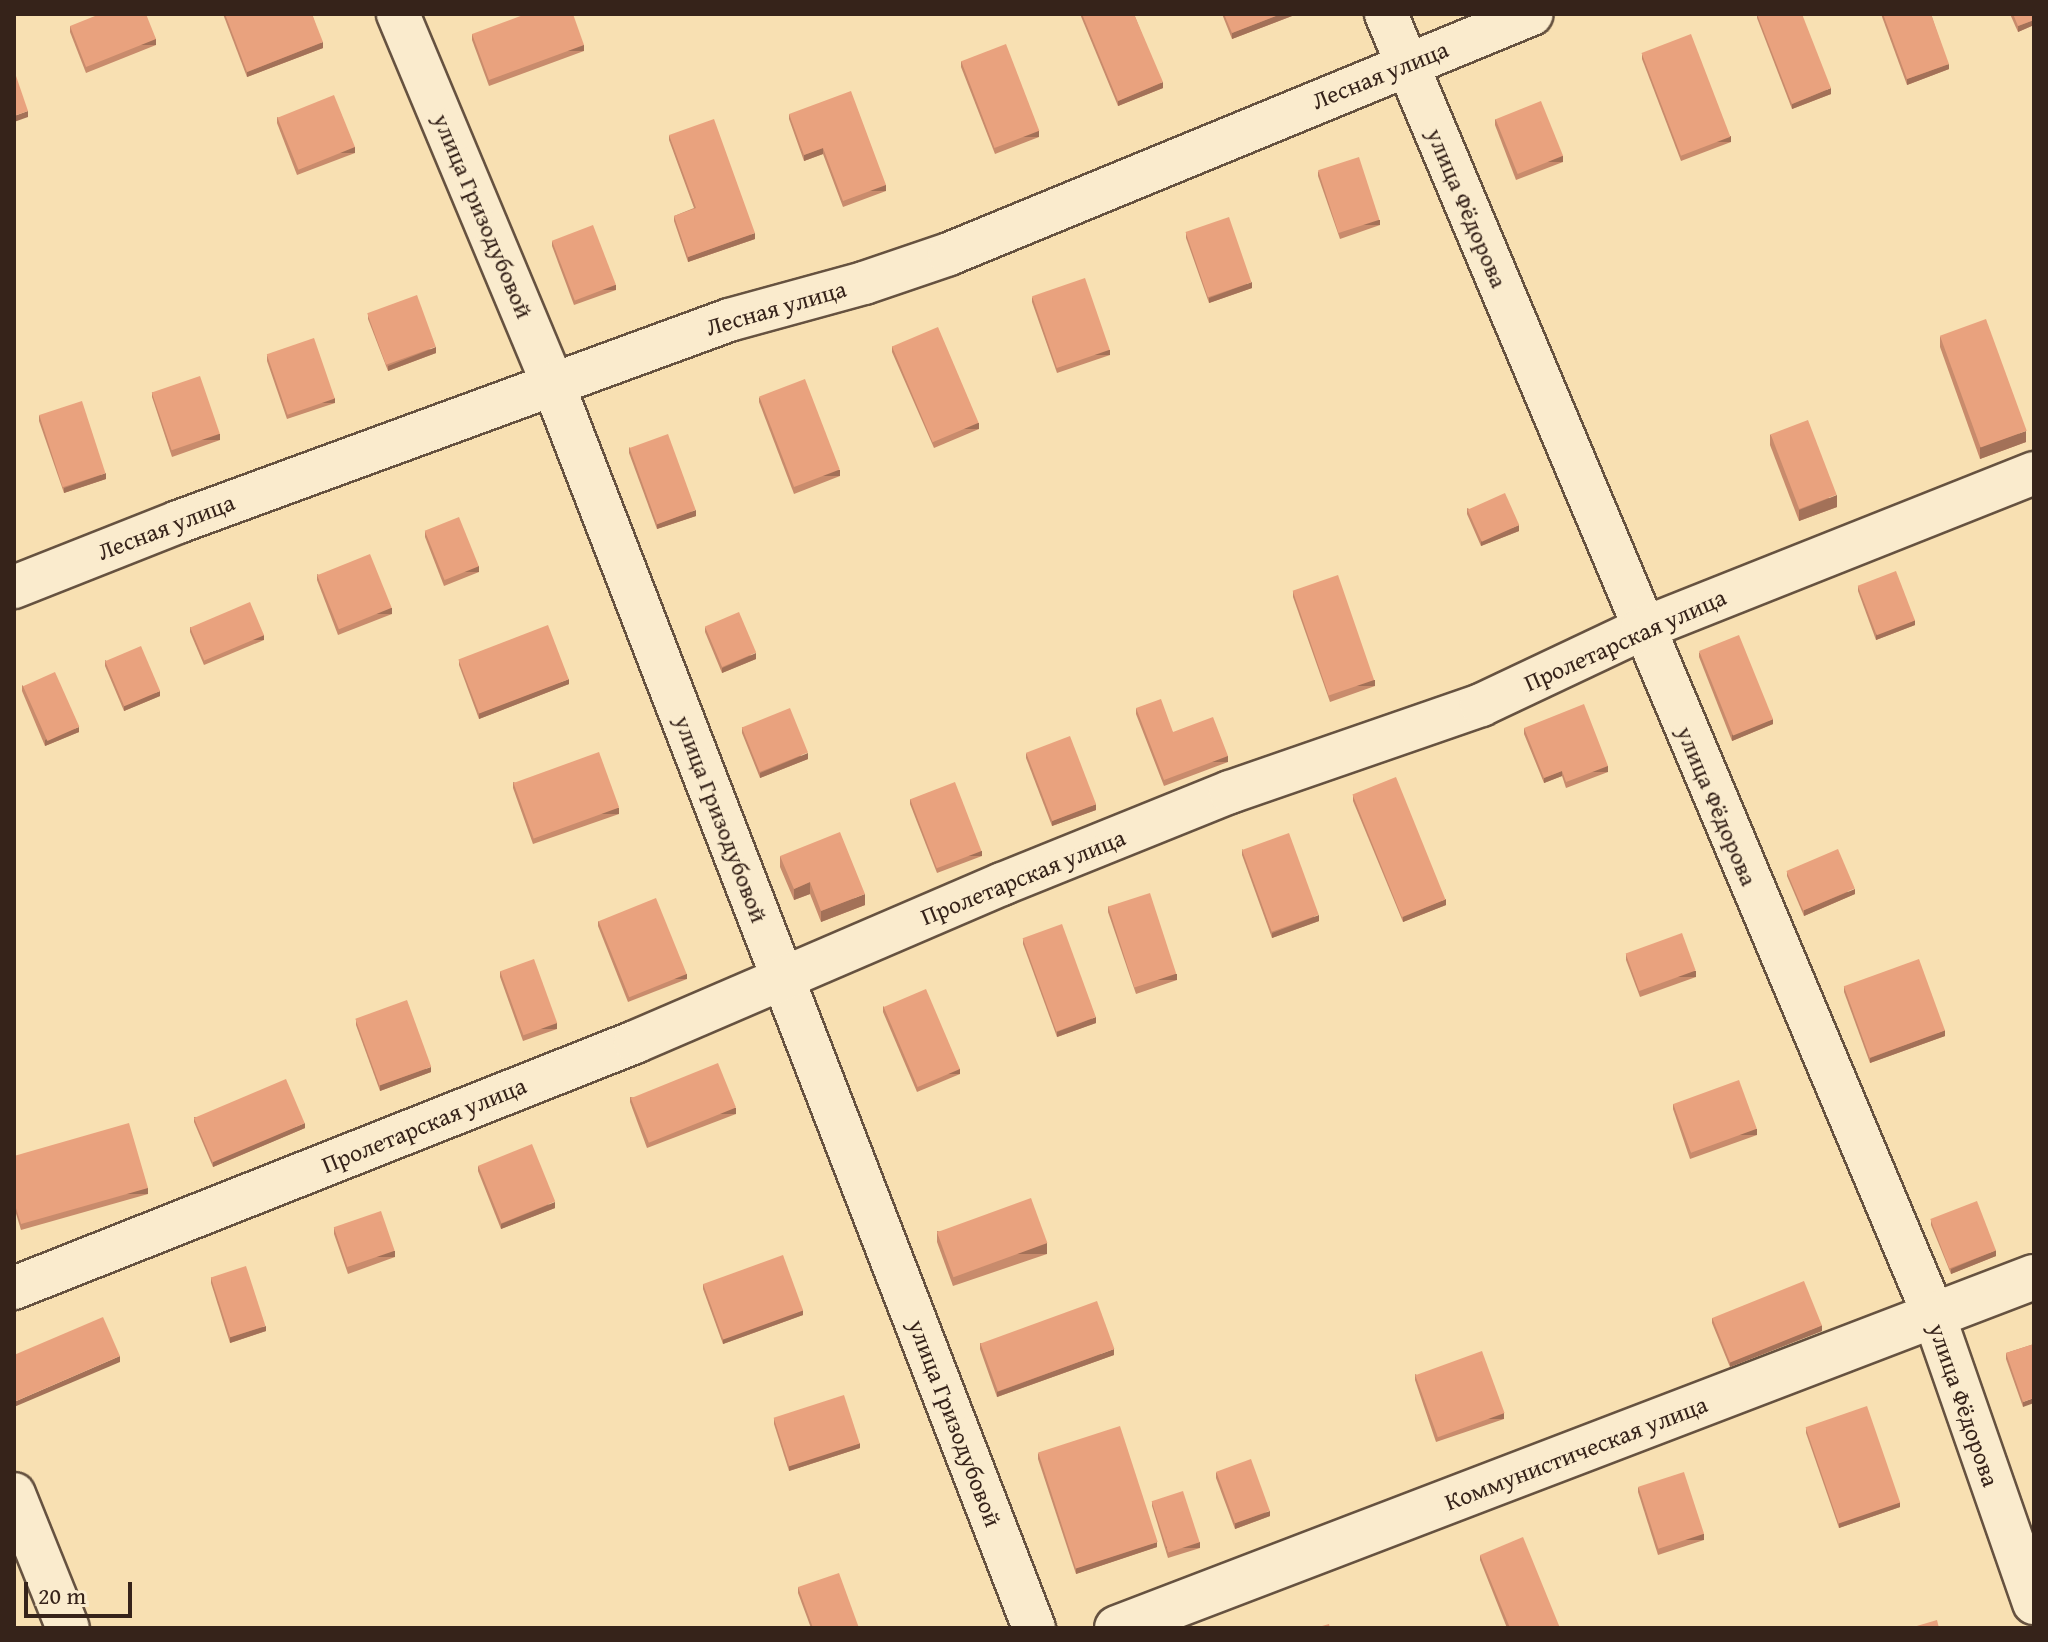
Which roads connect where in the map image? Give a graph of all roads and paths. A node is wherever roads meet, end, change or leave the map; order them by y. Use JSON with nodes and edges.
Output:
{"nodes":[{"id":1,"x":398,"y":14,"type":"edge"},
{"id":2,"x":1386,"y":14,"type":"edge"},
{"id":3,"x":1532,"y":14,"type":"edge"},
{"id":4,"x":1406,"y":64,"type":"junction"},
{"id":5,"x":553,"y":384,"type":"junction"},
{"id":6,"x":2034,"y":473,"type":"edge"},
{"id":7,"x":14,"y":587,"type":"edge"},
{"id":8,"x":1642,"y":629,"type":"junction"},
{"id":9,"x":783,"y":978,"type":"junction"},
{"id":10,"x":2034,"y":1277,"type":"edge"},
{"id":11,"x":14,"y":1288,"type":"edge"},
{"id":12,"x":1934,"y":1316,"type":"junction"},
{"id":13,"x":14,"y":1494,"type":"edge"},
{"id":14,"x":2034,"y":1603,"type":"edge"},
{"id":15,"x":68,"y":1628,"type":"edge"},
{"id":16,"x":1034,"y":1628,"type":"edge"},
{"id":17,"x":1117,"y":1628,"type":"edge"}],
"edges":[{"from":1,"to":5,"type":"street","name":"улица Гризодубовой"},
{"from":2,"to":4,"type":"street","name":"улица Фёдорова"},
{"from":3,"to":4,"type":"street","name":"Лесная улица"},
{"from":4,"to":5,"type":"street","name":"Лесная улица"},
{"from":4,"to":8,"type":"street","name":"улица Фёдорова"},
{"from":5,"to":7,"type":"street","name":"Лесная улица"},
{"from":5,"to":9,"type":"street","name":"улица Гризодубовой"},
{"from":6,"to":8,"type":"street","name":"Пролетарская улица"},
{"from":8,"to":9,"type":"street","name":"Пролетарская улица"},
{"from":8,"to":12,"type":"street","name":"улица Фёдорова"},
{"from":9,"to":11,"type":"street","name":"Пролетарская улица"},
{"from":9,"to":16,"type":"street","name":"улица Гризодубовой"},
{"from":10,"to":12,"type":"street","name":"Коммунистическая улица"},
{"from":12,"to":14,"type":"street","name":"улица Фёдорова"},
{"from":12,"to":17,"type":"street","name":"Коммунистическая улица"},
{"from":13,"to":15,"type":"street"}]}
